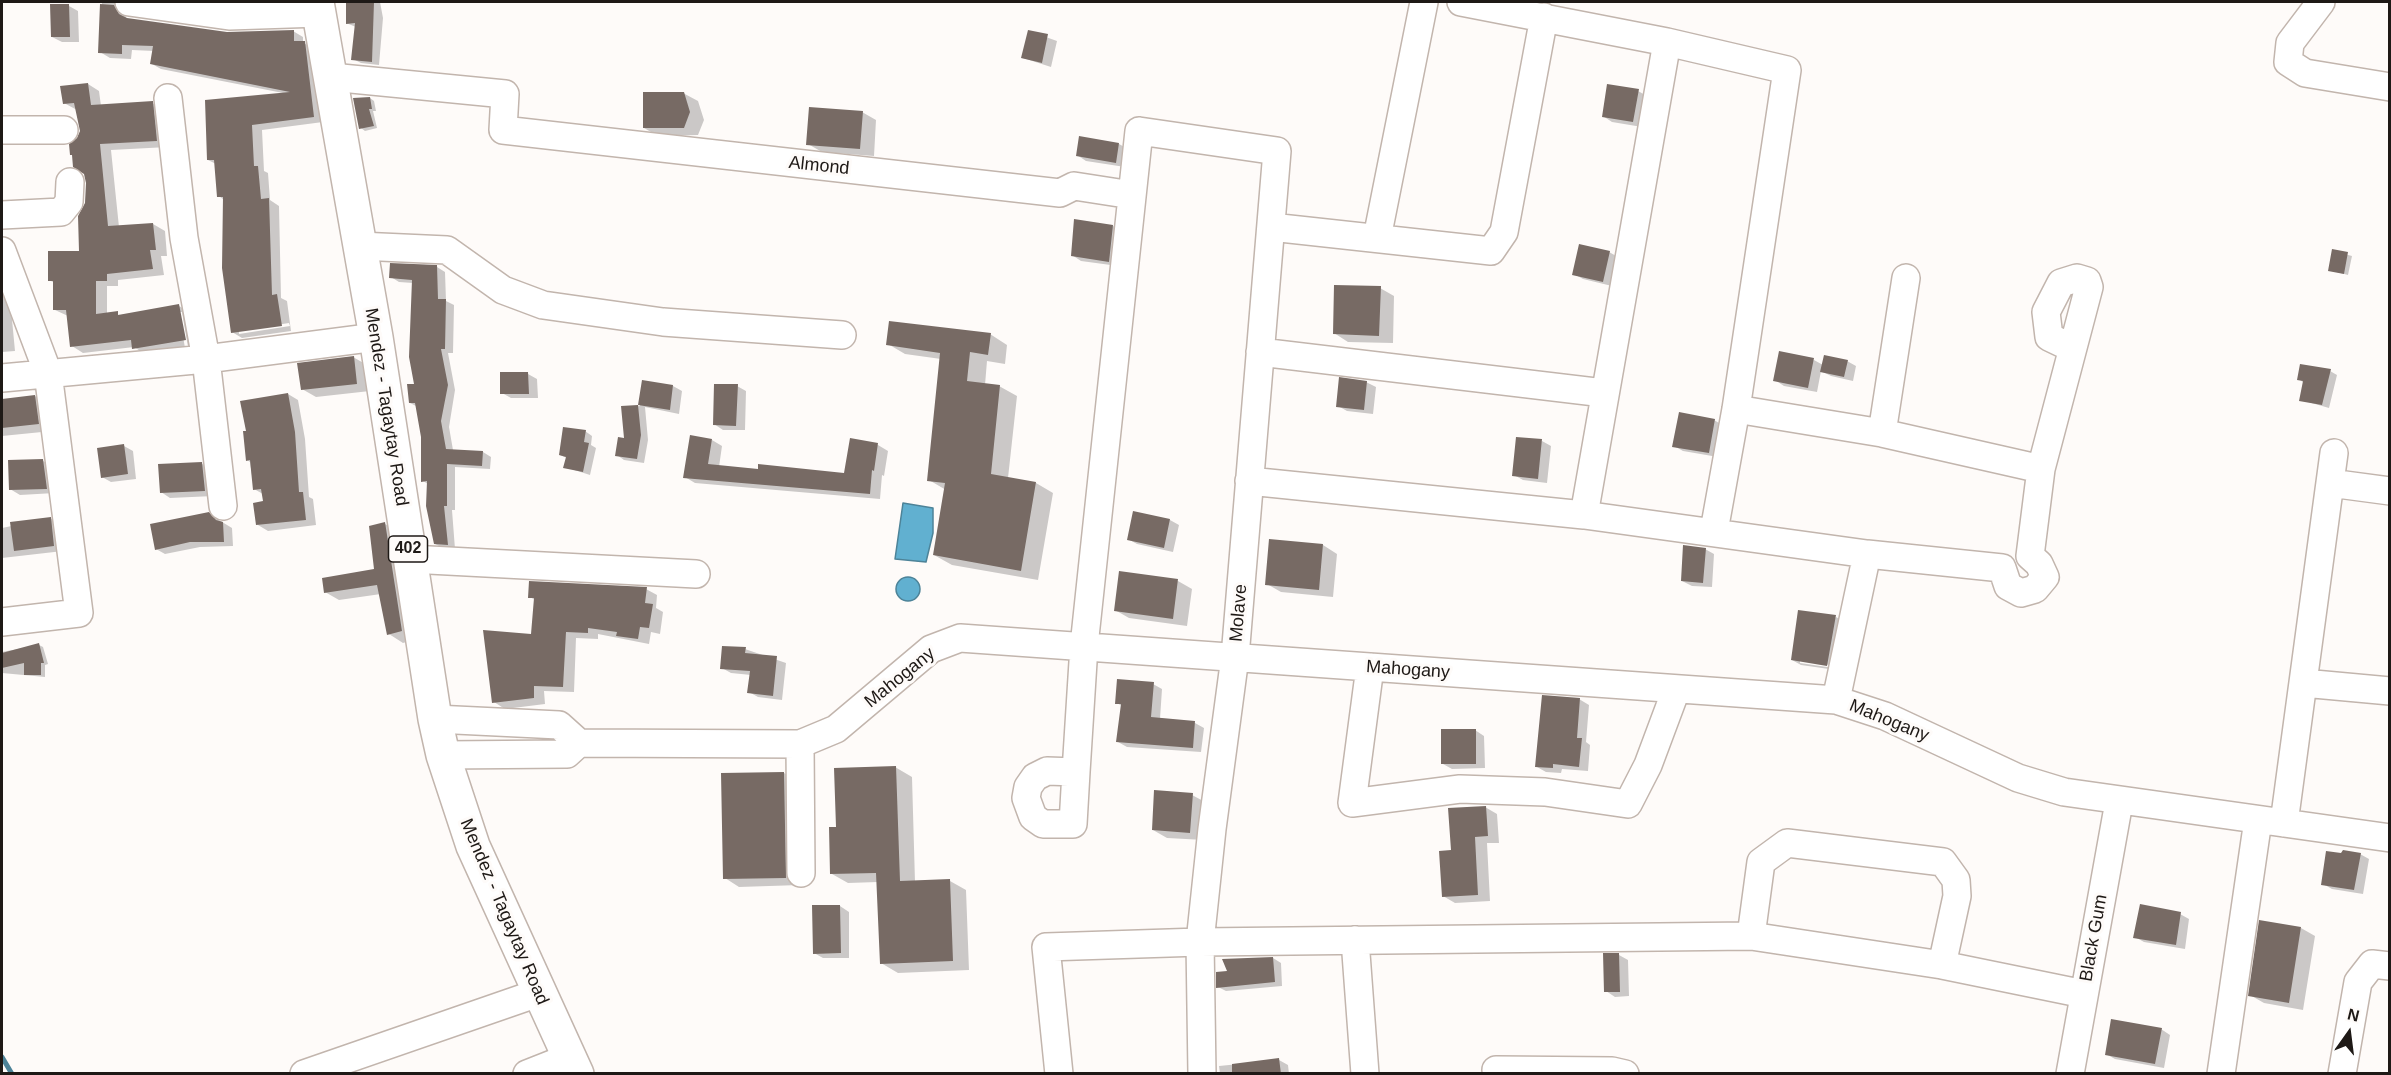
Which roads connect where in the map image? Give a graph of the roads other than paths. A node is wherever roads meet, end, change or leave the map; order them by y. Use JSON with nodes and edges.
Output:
{"nodes":[{"id":1,"x":129,"y":2,"type":"edge"},
{"id":2,"x":1425,"y":2,"type":"edge"},
{"id":3,"x":1461,"y":2,"type":"edge"},
{"id":4,"x":2321,"y":2,"type":"edge"},
{"id":5,"x":318,"y":8,"type":"edge"},
{"id":6,"x":1544,"y":17,"type":"junction"},
{"id":7,"x":1667,"y":42,"type":"junction"},
{"id":8,"x":331,"y":78,"type":"junction"},
{"id":9,"x":2390,"y":87,"type":"edge"},
{"id":10,"x":168,"y":98,"type":"dead end"},
{"id":11,"x":2,"y":130,"type":"edge"},
{"id":12,"x":64,"y":130,"type":"dead end"},
{"id":13,"x":70,"y":182,"type":"dead end"},
{"id":14,"x":1132,"y":202,"type":"junction"},
{"id":15,"x":2,"y":215,"type":"edge"},
{"id":16,"x":1271,"y":227,"type":"junction"},
{"id":17,"x":1377,"y":238,"type":"junction"},
{"id":18,"x":359,"y":246,"type":"junction"},
{"id":19,"x":2,"y":251,"type":"edge"},
{"id":20,"x":1906,"y":278,"type":"dead end"},
{"id":21,"x":842,"y":335,"type":"dead end"},
{"id":22,"x":376,"y":337,"type":"junction"},
{"id":23,"x":2072,"y":348,"type":"dead end"},
{"id":24,"x":1260,"y":352,"type":"junction"},
{"id":25,"x":206,"y":359,"type":"junction"},
{"id":26,"x":48,"y":373,"type":"junction"},
{"id":27,"x":2,"y":378,"type":"edge"},
{"id":28,"x":1604,"y":393,"type":"junction"},
{"id":29,"x":1736,"y":409,"type":"junction"},
{"id":30,"x":1882,"y":433,"type":"junction"},
{"id":31,"x":2334,"y":453,"type":"dead end"},
{"id":32,"x":2041,"y":469,"type":"junction"},
{"id":33,"x":1249,"y":481,"type":"junction"},
{"id":34,"x":2330,"y":483,"type":"junction"},
{"id":35,"x":2390,"y":491,"type":"edge"},
{"id":36,"x":222,"y":506,"type":"dead end"},
{"id":37,"x":1584,"y":515,"type":"junction"},
{"id":38,"x":1714,"y":531,"type":"junction"},
{"id":39,"x":1867,"y":554,"type":"junction"},
{"id":40,"x":410,"y":559,"type":"junction"},
{"id":41,"x":696,"y":574,"type":"dead end"},
{"id":42,"x":2,"y":622,"type":"edge"},
{"id":43,"x":1084,"y":646,"type":"junction"},
{"id":44,"x":1235,"y":657,"type":"junction"},
{"id":45,"x":1370,"y":667,"type":"junction"},
{"id":46,"x":2303,"y":683,"type":"junction"},
{"id":47,"x":1676,"y":690,"type":"junction"},
{"id":48,"x":2390,"y":691,"type":"edge"},
{"id":49,"x":1836,"y":700,"type":"junction"},
{"id":50,"x":435,"y":719,"type":"junction"},
{"id":51,"x":497,"y":722,"type":"junction"},
{"id":52,"x":579,"y":743,"type":"junction"},
{"id":53,"x":800,"y":744,"type":"junction"},
{"id":54,"x":443,"y":755,"type":"junction"},
{"id":55,"x":498,"y":755,"type":"junction"},
{"id":56,"x":1076,"y":772,"type":"dead end"},
{"id":57,"x":2119,"y":802,"type":"junction"},
{"id":58,"x":2271,"y":821,"type":"junction"},
{"id":59,"x":2390,"y":838,"type":"edge"},
{"id":60,"x":801,"y":873,"type":"dead end"},
{"id":61,"x":1751,"y":936,"type":"junction"},
{"id":62,"x":1355,"y":940,"type":"junction"},
{"id":63,"x":1200,"y":942,"type":"junction"},
{"id":64,"x":1942,"y":964,"type":"junction"},
{"id":65,"x":2390,"y":966,"type":"edge"},
{"id":66,"x":538,"y":993,"type":"junction"},
{"id":67,"x":2084,"y":994,"type":"junction"},
{"id":68,"x":573,"y":1065,"type":"edge"},
{"id":69,"x":1496,"y":1070,"type":"dead end"},
{"id":70,"x":304,"y":1074,"type":"edge"},
{"id":71,"x":527,"y":1074,"type":"edge"},
{"id":72,"x":1059,"y":1074,"type":"edge"},
{"id":73,"x":1202,"y":1074,"type":"edge"},
{"id":74,"x":1365,"y":1074,"type":"edge"},
{"id":75,"x":1625,"y":1074,"type":"edge"},
{"id":76,"x":2070,"y":1074,"type":"edge"},
{"id":77,"x":2221,"y":1074,"type":"edge"},
{"id":78,"x":2342,"y":1074,"type":"edge"}],
"edges":[{"from":1,"to":5,"type":"street"},
{"from":2,"to":17,"type":"street"},
{"from":3,"to":6,"type":"street"},
{"from":4,"to":9,"type":"street"},
{"from":5,"to":8,"type":"main road","name":"Mendez - Tagaytay Road","number":"402"},
{"from":6,"to":7,"type":"street"},
{"from":6,"to":17,"type":"street"},
{"from":7,"to":28,"type":"street"},
{"from":7,"to":29,"type":"street"},
{"from":8,"to":14,"type":"street","name":"Almond"},
{"from":8,"to":18,"type":"main road","name":"Mendez - Tagaytay Road","number":"402"},
{"from":10,"to":25,"type":"street"},
{"from":11,"to":12,"type":"street"},
{"from":13,"to":15,"type":"street"},
{"from":14,"to":16,"type":"street","name":"Molave"},
{"from":14,"to":43,"type":"street"},
{"from":16,"to":17,"type":"street"},
{"from":16,"to":24,"type":"street","name":"Molave"},
{"from":18,"to":21,"type":"street"},
{"from":18,"to":22,"type":"main road","name":"Mendez - Tagaytay Road","number":"402"},
{"from":19,"to":26,"type":"street"},
{"from":20,"to":30,"type":"street"},
{"from":22,"to":25,"type":"street"},
{"from":22,"to":40,"type":"main road","name":"Mendez - Tagaytay Road","number":"402"},
{"from":23,"to":32,"type":"street"},
{"from":24,"to":28,"type":"street"},
{"from":24,"to":33,"type":"street","name":"Molave"},
{"from":25,"to":26,"type":"street"},
{"from":25,"to":36,"type":"street"},
{"from":26,"to":27,"type":"street"},
{"from":26,"to":42,"type":"street"},
{"from":28,"to":37,"type":"street"},
{"from":29,"to":30,"type":"street"},
{"from":29,"to":38,"type":"street"},
{"from":30,"to":32,"type":"street"},
{"from":31,"to":34,"type":"street"},
{"from":32,"to":39,"type":"street"},
{"from":33,"to":37,"type":"street"},
{"from":33,"to":44,"type":"street","name":"Molave"},
{"from":34,"to":35,"type":"street"},
{"from":34,"to":46,"type":"street"},
{"from":37,"to":38,"type":"street"},
{"from":38,"to":39,"type":"street"},
{"from":39,"to":49,"type":"street"},
{"from":40,"to":41,"type":"street"},
{"from":40,"to":50,"type":"main road","name":"Mendez - Tagaytay Road","number":"402"},
{"from":43,"to":44,"type":"street","name":"Mahogany"},
{"from":43,"to":53,"type":"street","name":"Mahogany"},
{"from":43,"to":56,"type":"street"},
{"from":44,"to":45,"type":"street","name":"Mahogany"},
{"from":44,"to":63,"type":"street","name":"Molave"},
{"from":45,"to":47,"type":"street","name":"Mahogany"},
{"from":45,"to":47,"type":"street"},
{"from":46,"to":48,"type":"street"},
{"from":46,"to":58,"type":"street"},
{"from":47,"to":49,"type":"street","name":"Mahogany"},
{"from":49,"to":57,"type":"street","name":"Mahogany"},
{"from":50,"to":51,"type":"street"},
{"from":50,"to":54,"type":"main road","name":"Mendez - Tagaytay Road","number":"402"},
{"from":51,"to":52,"type":"street"},
{"from":51,"to":55,"type":"street"},
{"from":52,"to":53,"type":"street","name":"Mahogany"},
{"from":52,"to":55,"type":"street","name":"Mahogany"},
{"from":53,"to":60,"type":"street"},
{"from":54,"to":55,"type":"street","name":"Mahogany"},
{"from":54,"to":66,"type":"main road","name":"Mendez - Tagaytay Road","number":"402"},
{"from":57,"to":58,"type":"street","name":"Mahogany"},
{"from":57,"to":67,"type":"street","name":"Black Gum"},
{"from":58,"to":59,"type":"street","name":"Mahogany"},
{"from":58,"to":77,"type":"street"},
{"from":61,"to":62,"type":"street"},
{"from":61,"to":64,"type":"street"},
{"from":61,"to":64,"type":"street"},
{"from":62,"to":63,"type":"street"},
{"from":62,"to":74,"type":"street"},
{"from":63,"to":72,"type":"street"},
{"from":63,"to":73,"type":"street","name":"Molave"},
{"from":64,"to":67,"type":"street"},
{"from":65,"to":78,"type":"street"},
{"from":66,"to":68,"type":"main road","name":"Mendez - Tagaytay Road","number":"402"},
{"from":66,"to":70,"type":"street"},
{"from":67,"to":76,"type":"street","name":"Black Gum"},
{"from":68,"to":71,"type":"street"},
{"from":69,"to":75,"type":"street"}]}
